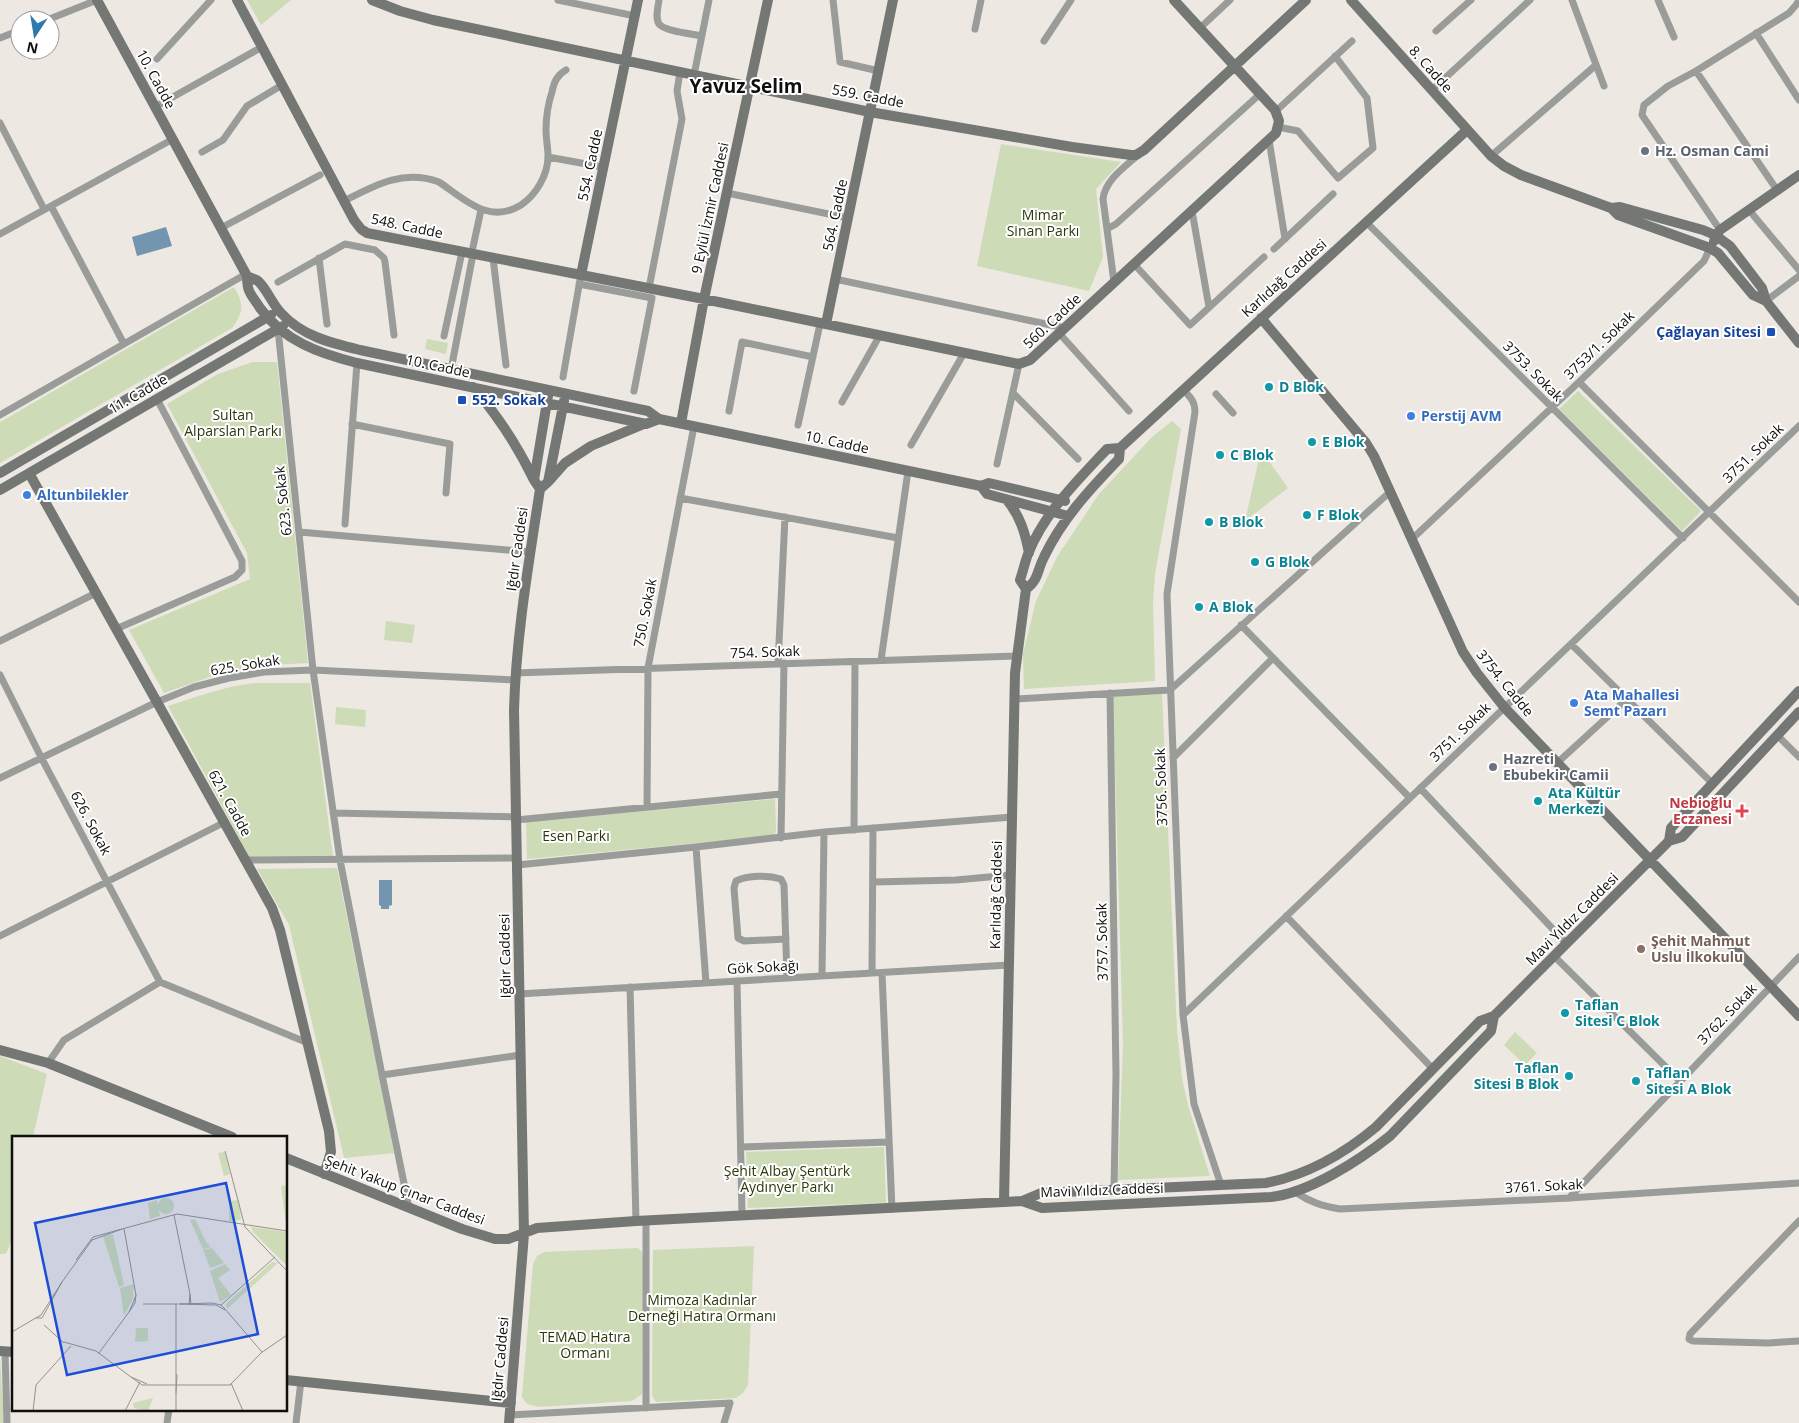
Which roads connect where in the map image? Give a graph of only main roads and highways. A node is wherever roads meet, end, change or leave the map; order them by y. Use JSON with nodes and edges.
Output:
{"nodes":[{"id":1,"x":97,"y":0,"type":"edge"},
{"id":2,"x":237,"y":0,"type":"edge"},
{"id":3,"x":372,"y":0,"type":"edge"},
{"id":4,"x":638,"y":0,"type":"edge"},
{"id":5,"x":768,"y":0,"type":"edge"},
{"id":6,"x":893,"y":0,"type":"edge"},
{"id":7,"x":1174,"y":0,"type":"edge"},
{"id":8,"x":1306,"y":0,"type":"edge"},
{"id":9,"x":1351,"y":0,"type":"edge"},
{"id":10,"x":625,"y":60,"type":"junction"},
{"id":11,"x":1234,"y":66,"type":"junction"},
{"id":12,"x":750,"y":86,"type":"junction"},
{"id":13,"x":870,"y":112,"type":"junction"},
{"id":14,"x":1467,"y":130,"type":"junction"},
{"id":15,"x":1799,"y":174,"type":"edge"},
{"id":16,"x":1612,"y":208,"type":"junction"},
{"id":17,"x":1719,"y":233,"type":"junction"},
{"id":18,"x":1710,"y":248,"type":"junction"},
{"id":19,"x":247,"y":275,"type":"junction"},
{"id":20,"x":580,"y":280,"type":"junction"},
{"id":21,"x":704,"y":299,"type":"junction"},
{"id":22,"x":1766,"y":301,"type":"junction"},
{"id":23,"x":279,"y":311,"type":"junction"},
{"id":24,"x":267,"y":318,"type":"junction"},
{"id":25,"x":1261,"y":318,"type":"junction"},
{"id":26,"x":290,"y":322,"type":"junction"},
{"id":27,"x":823,"y":324,"type":"junction"},
{"id":28,"x":278,"y":329,"type":"junction"},
{"id":29,"x":1799,"y":342,"type":"edge"},
{"id":30,"x":473,"y":387,"type":"junction"},
{"id":31,"x":549,"y":390,"type":"junction"},
{"id":32,"x":565,"y":394,"type":"junction"},
{"id":33,"x":547,"y":403,"type":"junction"},
{"id":34,"x":563,"y":406,"type":"junction"},
{"id":35,"x":659,"y":419,"type":"junction"},
{"id":36,"x":681,"y":423,"type":"junction"},
{"id":37,"x":646,"y":424,"type":"junction"},
{"id":38,"x":1120,"y":448,"type":"junction"},
{"id":39,"x":0,"y":473,"type":"edge"},
{"id":40,"x":28,"y":473,"type":"junction"},
{"id":41,"x":541,"y":484,"type":"junction"},
{"id":42,"x":981,"y":486,"type":"junction"},
{"id":43,"x":0,"y":490,"type":"edge"},
{"id":44,"x":1007,"y":500,"type":"junction"},
{"id":45,"x":1061,"y":500,"type":"junction"},
{"id":46,"x":1078,"y":504,"type":"junction"},
{"id":47,"x":1053,"y":512,"type":"junction"},
{"id":48,"x":1068,"y":516,"type":"junction"},
{"id":49,"x":1028,"y":553,"type":"junction"},
{"id":50,"x":1026,"y":589,"type":"junction"},
{"id":51,"x":1799,"y":691,"type":"edge"},
{"id":52,"x":1799,"y":712,"type":"edge"},
{"id":53,"x":1767,"y":725,"type":"junction"},
{"id":54,"x":1777,"y":735,"type":"junction"},
{"id":55,"x":1669,"y":841,"type":"junction"},
{"id":56,"x":1650,"y":860,"type":"junction"},
{"id":57,"x":1494,"y":1016,"type":"junction"},
{"id":58,"x":1799,"y":1016,"type":"edge"},
{"id":59,"x":0,"y":1050,"type":"edge"},
{"id":60,"x":230,"y":1136,"type":"edge"},
{"id":61,"x":288,"y":1159,"type":"edge"},
{"id":62,"x":1313,"y":1168,"type":"junction"},
{"id":63,"x":324,"y":1174,"type":"junction"},
{"id":64,"x":1320,"y":1180,"type":"junction"},
{"id":65,"x":1022,"y":1201,"type":"junction"},
{"id":66,"x":1004,"y":1202,"type":"junction"},
{"id":67,"x":524,"y":1234,"type":"junction"},
{"id":68,"x":288,"y":1380,"type":"edge"},
{"id":69,"x":511,"y":1403,"type":"junction"},
{"id":70,"x":509,"y":1419,"type":"edge"}],
"edges":[{"from":1,"to":19,"type":"main road","name":"10. Cadde"},
{"from":2,"to":20,"type":"main road","name":"548. Cadde"},
{"from":3,"to":10,"type":"main road","name":"559. Cadde"},
{"from":4,"to":10,"type":"main road","name":"554. Cadde"},
{"from":5,"to":12,"type":"main road","name":"9 Eylül İzmir Caddesi"},
{"from":6,"to":13,"type":"main road","name":"564. Cadde"},
{"from":7,"to":11,"type":"main road"},
{"from":8,"to":11,"type":"main road"},
{"from":9,"to":14,"type":"main road","name":"8. Cadde"},
{"from":10,"to":12,"type":"main road","name":"559. Cadde"},
{"from":10,"to":20,"type":"main road","name":"554. Cadde"},
{"from":11,"to":13,"type":"main road","name":"559. Cadde"},
{"from":11,"to":27,"type":"main road","name":"560. Cadde"},
{"from":12,"to":13,"type":"main road","name":"559. Cadde"},
{"from":12,"to":21,"type":"main road","name":"9 Eylül İzmir Caddesi"},
{"from":13,"to":27,"type":"main road","name":"564. Cadde"},
{"from":14,"to":16,"type":"main road","name":"8. Cadde"},
{"from":14,"to":25,"type":"main road","name":"Karlıdağ Caddesi"},
{"from":15,"to":17,"type":"main road"},
{"from":16,"to":17,"type":"main road"},
{"from":16,"to":18,"type":"main road"},
{"from":17,"to":18,"type":"main road"},
{"from":17,"to":22,"type":"main road"},
{"from":18,"to":22,"type":"main road"},
{"from":19,"to":23,"type":"main road","name":"10. Cadde"},
{"from":19,"to":24,"type":"main road","name":"10. Cadde"},
{"from":20,"to":21,"type":"main road","name":"548. Cadde"},
{"from":21,"to":27,"type":"main road","name":"560. Cadde"},
{"from":21,"to":36,"type":"main road","name":"9 Eylül İzmir Caddesi"},
{"from":22,"to":29,"type":"main road"},
{"from":23,"to":24,"type":"main road","name":"11. Cadde"},
{"from":23,"to":26,"type":"main road","name":"10. Cadde"},
{"from":24,"to":28,"type":"main road","name":"10. Cadde"},
{"from":24,"to":39,"type":"main road","name":"11. Cadde"},
{"from":25,"to":38,"type":"main road","name":"Karlıdağ Caddesi"},
{"from":25,"to":56,"type":"main road","name":"3754. Cadde"},
{"from":26,"to":28,"type":"main road","name":"11. Cadde"},
{"from":26,"to":31,"type":"main road","name":"10. Cadde"},
{"from":28,"to":30,"type":"main road","name":"10. Cadde"},
{"from":28,"to":40,"type":"main road","name":"11. Cadde"},
{"from":30,"to":33,"type":"main road","name":"10. Cadde"},
{"from":30,"to":41,"type":"main road"},
{"from":31,"to":32,"type":"main road","name":"10. Cadde"},
{"from":31,"to":33,"type":"main road","name":"Iğdır Caddesi"},
{"from":32,"to":34,"type":"main road","name":"Iğdır Caddesi"},
{"from":32,"to":35,"type":"main road","name":"10. Cadde"},
{"from":33,"to":34,"type":"main road","name":"10. Cadde"},
{"from":33,"to":41,"type":"main road","name":"Iğdır Caddesi"},
{"from":34,"to":37,"type":"main road","name":"10. Cadde"},
{"from":34,"to":41,"type":"main road","name":"Iğdır Caddesi"},
{"from":35,"to":36,"type":"main road","name":"10. Cadde"},
{"from":35,"to":37,"type":"main road"},
{"from":36,"to":42,"type":"main road","name":"10. Cadde"},
{"from":37,"to":41,"type":"main road"},
{"from":38,"to":45,"type":"main road","name":"Karlıdağ Caddesi"},
{"from":38,"to":46,"type":"main road","name":"Karlıdağ Caddesi"},
{"from":40,"to":43,"type":"main road","name":"11. Cadde"},
{"from":40,"to":63,"type":"main road","name":"621. Cadde"},
{"from":41,"to":67,"type":"main road","name":"Iğdır Caddesi"},
{"from":42,"to":44,"type":"main road","name":"10. Cadde"},
{"from":42,"to":45,"type":"main road","name":"10. Cadde"},
{"from":44,"to":47,"type":"main road","name":"10. Cadde"},
{"from":44,"to":49,"type":"main road"},
{"from":45,"to":46,"type":"main road","name":"10. Cadde"},
{"from":45,"to":47,"type":"main road","name":"Karlıdağ Caddesi"},
{"from":46,"to":48,"type":"main road","name":"Karlıdağ Caddesi"},
{"from":47,"to":48,"type":"main road","name":"10. Cadde"},
{"from":47,"to":49,"type":"main road","name":"Karlıdağ Caddesi"},
{"from":48,"to":50,"type":"main road","name":"Karlıdağ Caddesi"},
{"from":49,"to":50,"type":"main road","name":"Karlıdağ Caddesi"},
{"from":50,"to":66,"type":"main road","name":"Karlıdağ Caddesi"},
{"from":51,"to":53,"type":"main road","name":"Mavi Yıldız Caddesi"},
{"from":52,"to":54,"type":"main road","name":"Mavi Yıldız Caddesi"},
{"from":53,"to":54,"type":"main road"},
{"from":53,"to":55,"type":"main road","name":"Mavi Yıldız Caddesi"},
{"from":54,"to":55,"type":"main road","name":"Mavi Yıldız Caddesi"},
{"from":55,"to":56,"type":"main road","name":"Mavi Yıldız Caddesi"},
{"from":56,"to":57,"type":"main road","name":"Mavi Yıldız Caddesi"},
{"from":56,"to":58,"type":"main road","name":"3754. Cadde"},
{"from":57,"to":62,"type":"main road","name":"Mavi Yıldız Caddesi"},
{"from":57,"to":64,"type":"main road","name":"Mavi Yıldız Caddesi"},
{"from":59,"to":60,"type":"main road"},
{"from":61,"to":63,"type":"main road","name":"Şehit Yakup Çınar Caddesi"},
{"from":62,"to":64,"type":"main road"},
{"from":62,"to":65,"type":"main road","name":"Mavi Yıldız Caddesi"},
{"from":63,"to":67,"type":"main road","name":"Şehit Yakup Çınar Caddesi"},
{"from":64,"to":65,"type":"main road","name":"Mavi Yıldız Caddesi"},
{"from":65,"to":66,"type":"main road","name":"Şehit Yakup Çınar Caddesi"},
{"from":66,"to":67,"type":"main road","name":"Şehit Yakup Çınar Caddesi"},
{"from":67,"to":69,"type":"main road","name":"Iğdır Caddesi"},
{"from":68,"to":69,"type":"main road"},
{"from":69,"to":70,"type":"main road","name":"Iğdır Caddesi"}]}
